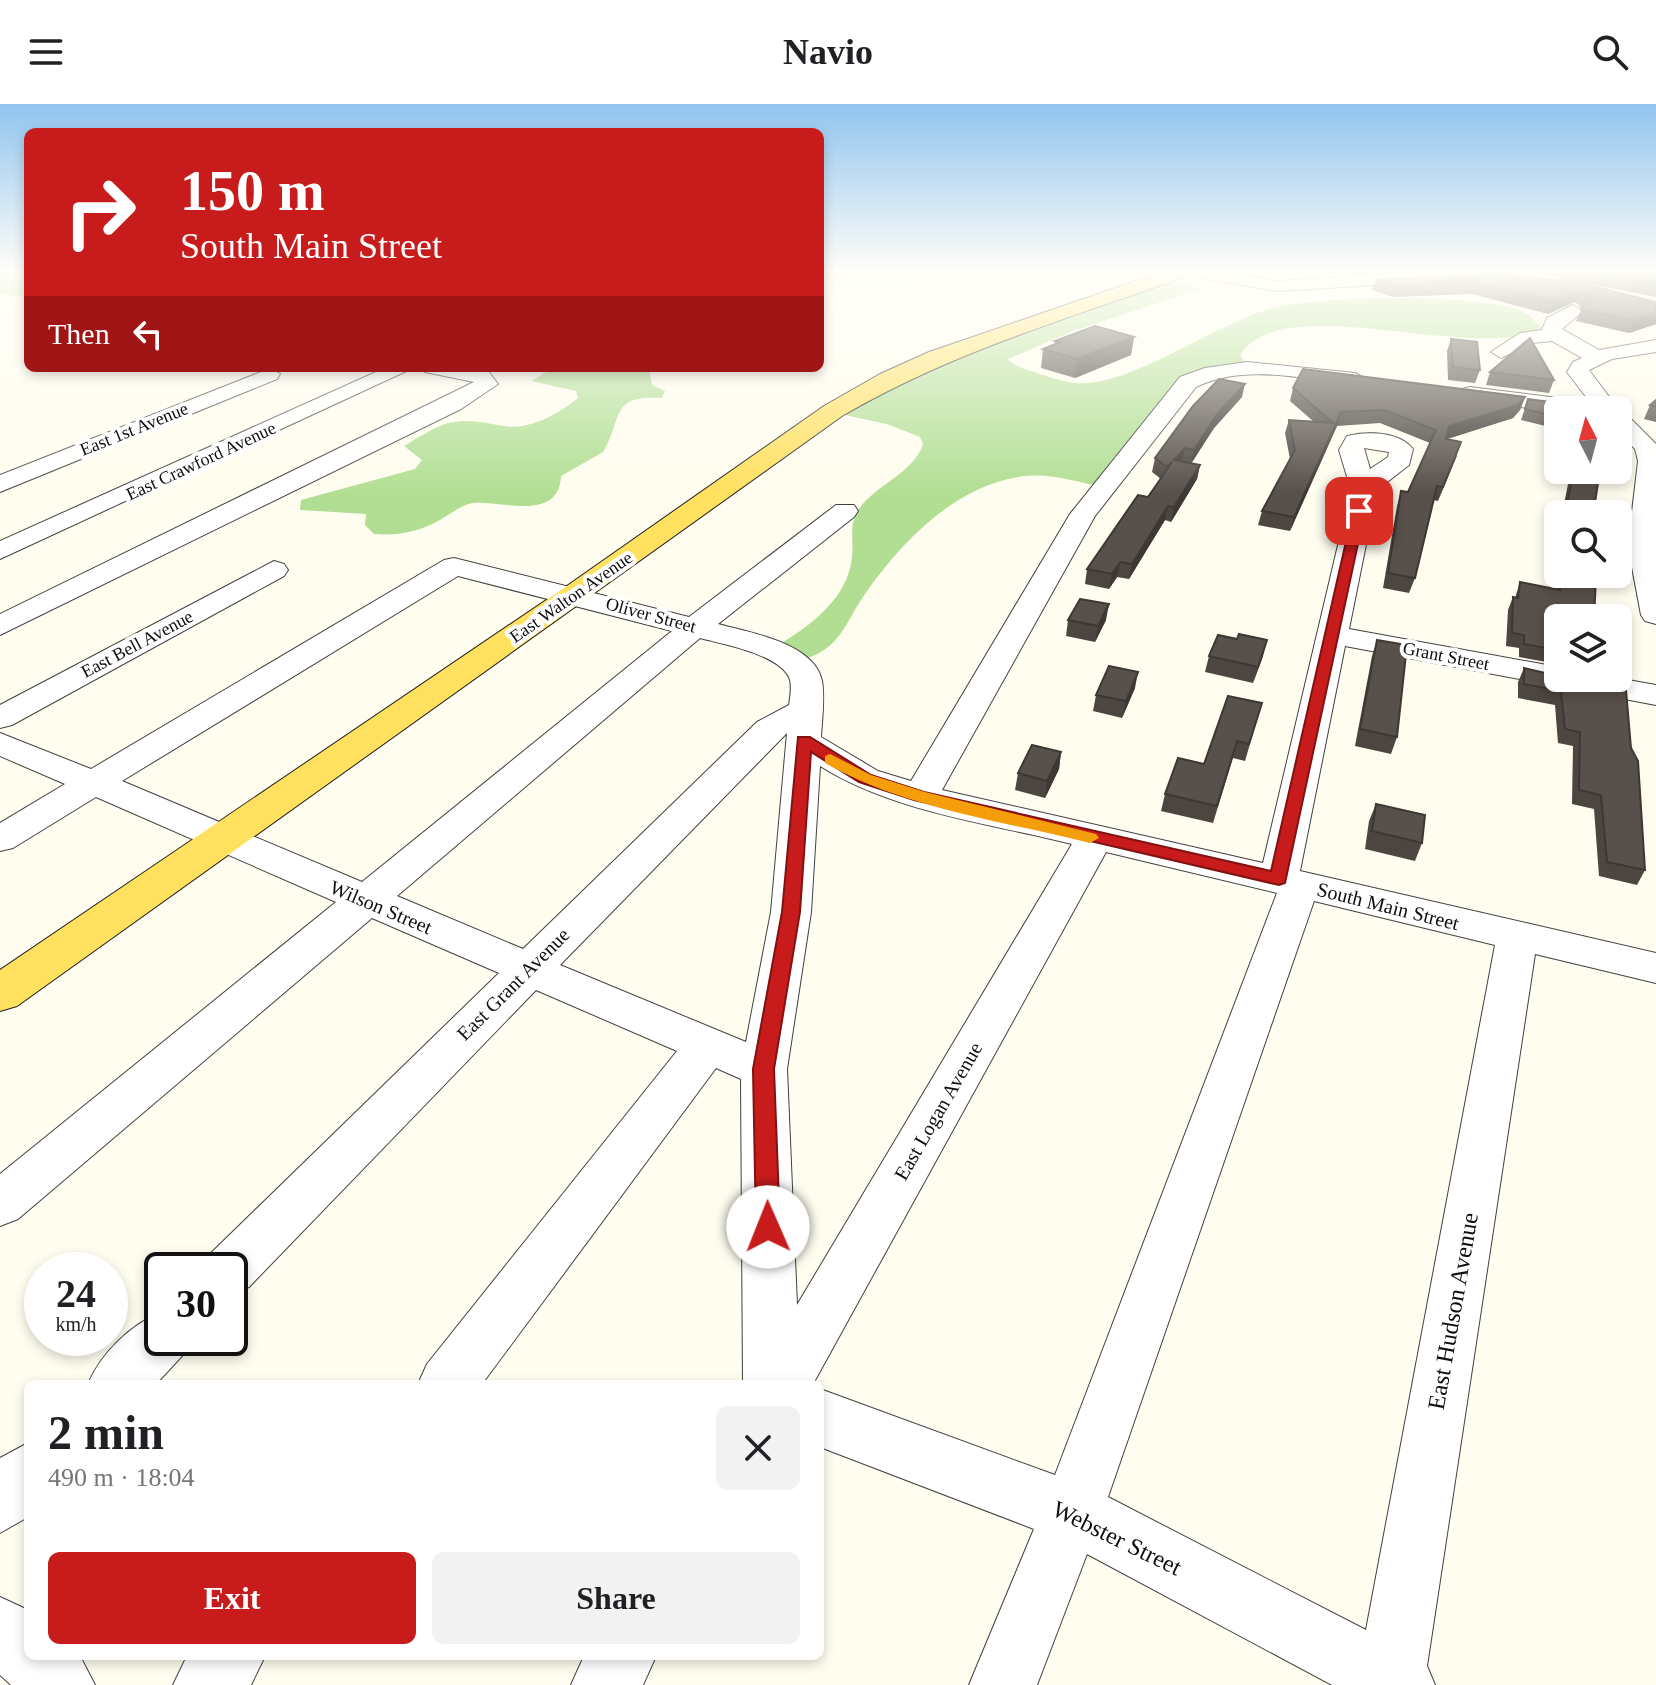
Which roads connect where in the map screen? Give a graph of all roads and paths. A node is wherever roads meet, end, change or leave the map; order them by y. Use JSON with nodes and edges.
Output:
{"nodes":[{"id":1,"x":969,"y":346,"type":"edge"},
{"id":2,"x":1512,"y":346,"type":"edge"},
{"id":3,"x":1575,"y":346,"type":"edge"},
{"id":4,"x":1656,"y":346,"type":"edge"},
{"id":5,"x":1501,"y":352,"type":"dead end"},
{"id":6,"x":1597,"y":357,"type":"junction"},
{"id":7,"x":393,"y":372,"type":"edge"},
{"id":8,"x":456,"y":372,"type":"edge"},
{"id":9,"x":269,"y":374,"type":"dead end"},
{"id":10,"x":1597,"y":396,"type":"edge"},
{"id":11,"x":1544,"y":403,"type":"edge"},
{"id":12,"x":1632,"y":431,"type":"edge"},
{"id":13,"x":1651,"y":448,"type":"edge"},
{"id":14,"x":0,"y":484,"type":"edge"},
{"id":15,"x":1364,"y":490,"type":"dead end"},
{"id":16,"x":845,"y":511,"type":"dead end"},
{"id":17,"x":0,"y":551,"type":"edge"},
{"id":18,"x":274,"y":570,"type":"dead end"},
{"id":19,"x":575,"y":595,"type":"junction"},
{"id":20,"x":1656,"y":615,"type":"edge"},
{"id":21,"x":0,"y":626,"type":"edge"},
{"id":22,"x":695,"y":627,"type":"junction"},
{"id":23,"x":1334,"y":635,"type":"junction"},
{"id":24,"x":1544,"y":675,"type":"edge"},
{"id":25,"x":1632,"y":691,"type":"edge"},
{"id":26,"x":1656,"y":695,"type":"edge"},
{"id":27,"x":0,"y":718,"type":"edge"},
{"id":28,"x":805,"y":725,"type":"junction"},
{"id":29,"x":0,"y":743,"type":"edge"},
{"id":30,"x":91,"y":783,"type":"junction"},
{"id":31,"x":920,"y":796,"type":"junction"},
{"id":32,"x":0,"y":839,"type":"edge"},
{"id":33,"x":1094,"y":839,"type":"junction"},
{"id":34,"x":221,"y":840,"type":"junction"},
{"id":35,"x":1289,"y":881,"type":"junction"},
{"id":36,"x":367,"y":901,"type":"junction"},
{"id":37,"x":1517,"y":937,"type":"junction"},
{"id":38,"x":1656,"y":968,"type":"edge"},
{"id":39,"x":528,"y":969,"type":"junction"},
{"id":40,"x":0,"y":994,"type":"edge"},
{"id":41,"x":708,"y":1045,"type":"junction"},
{"id":42,"x":764,"y":1069,"type":"junction"},
{"id":43,"x":0,"y":1204,"type":"edge"},
{"id":44,"x":248,"y":1252,"type":"edge"},
{"id":45,"x":144,"y":1356,"type":"edge"},
{"id":46,"x":121,"y":1380,"type":"edge"},
{"id":47,"x":450,"y":1380,"type":"edge"},
{"id":48,"x":772,"y":1380,"type":"edge"},
{"id":49,"x":784,"y":1380,"type":"edge"},
{"id":50,"x":824,"y":1419,"type":"edge"},
{"id":51,"x":24,"y":1477,"type":"edge"},
{"id":52,"x":0,"y":1502,"type":"edge"},
{"id":53,"x":1072,"y":1512,"type":"junction"},
{"id":54,"x":0,"y":1630,"type":"edge"},
{"id":55,"x":24,"y":1652,"type":"edge"},
{"id":56,"x":33,"y":1660,"type":"edge"},
{"id":57,"x":228,"y":1660,"type":"edge"},
{"id":58,"x":620,"y":1660,"type":"edge"},
{"id":59,"x":1394,"y":1683,"type":"edge"},
{"id":60,"x":61,"y":1685,"type":"edge"},
{"id":61,"x":207,"y":1685,"type":"edge"},
{"id":62,"x":605,"y":1685,"type":"edge"},
{"id":63,"x":1003,"y":1685,"type":"edge"}],
"edges":[{"from":1,"to":19,"type":"main road","name":"East Walton Avenue"},
{"from":2,"to":5,"type":"street"},
{"from":3,"to":6,"type":"street"},
{"from":4,"to":6,"type":"street"},
{"from":6,"to":10,"type":"street"},
{"from":7,"to":17,"type":"street","name":"East Crawford Avenue"},
{"from":8,"to":21,"type":"street"},
{"from":9,"to":14,"type":"street","name":"East 1st Avenue"},
{"from":11,"to":31,"type":"street"},
{"from":12,"to":13,"type":"street"},
{"from":13,"to":20,"type":"street"},
{"from":15,"to":23,"type":"street"},
{"from":16,"to":22,"type":"street"},
{"from":18,"to":27,"type":"street","name":"East Bell Avenue"},
{"from":19,"to":22,"type":"street","name":"Oliver Street"},
{"from":19,"to":30,"type":"street","name":"Oliver Street"},
{"from":19,"to":34,"type":"main road","name":"East Walton Avenue"},
{"from":22,"to":28,"type":"street","name":"Oliver Street"},
{"from":22,"to":36,"type":"street"},
{"from":23,"to":24,"type":"street","name":"Grant Street"},
{"from":23,"to":35,"type":"street"},
{"from":25,"to":26,"type":"street","name":"Grant Street"},
{"from":28,"to":31,"type":"street","name":"South Main Street"},
{"from":28,"to":39,"type":"street","name":"East Grant Avenue"},
{"from":28,"to":42,"type":"street","name":"Oliver Street"},
{"from":29,"to":30,"type":"street","name":"Wilson Street"},
{"from":30,"to":32,"type":"street"},
{"from":30,"to":34,"type":"street","name":"Wilson Street"},
{"from":31,"to":33,"type":"street","name":"South Main Street"},
{"from":33,"to":35,"type":"street","name":"South Main Street"},
{"from":33,"to":49,"type":"street","name":"East Logan Avenue"},
{"from":34,"to":36,"type":"street","name":"Wilson Street"},
{"from":34,"to":40,"type":"main road","name":"East Walton Avenue"},
{"from":35,"to":37,"type":"street","name":"South Main Street"},
{"from":35,"to":53,"type":"street"},
{"from":36,"to":39,"type":"street","name":"Wilson Street"},
{"from":36,"to":43,"type":"street"},
{"from":37,"to":38,"type":"street","name":"South Main Street"},
{"from":37,"to":59,"type":"street","name":"East Hudson Avenue"},
{"from":39,"to":41,"type":"street","name":"Wilson Street"},
{"from":39,"to":44,"type":"street","name":"East Grant Avenue"},
{"from":41,"to":42,"type":"street","name":"Wilson Street"},
{"from":41,"to":47,"type":"street"},
{"from":42,"to":48,"type":"street","name":"Oliver Street"},
{"from":45,"to":46,"type":"street"},
{"from":50,"to":53,"type":"street","name":"Webster Street"},
{"from":51,"to":52,"type":"street"},
{"from":53,"to":59,"type":"street","name":"Webster Street"},
{"from":53,"to":63,"type":"street"},
{"from":54,"to":55,"type":"street"},
{"from":56,"to":60,"type":"street"},
{"from":57,"to":61,"type":"street"},
{"from":58,"to":62,"type":"street"}]}
